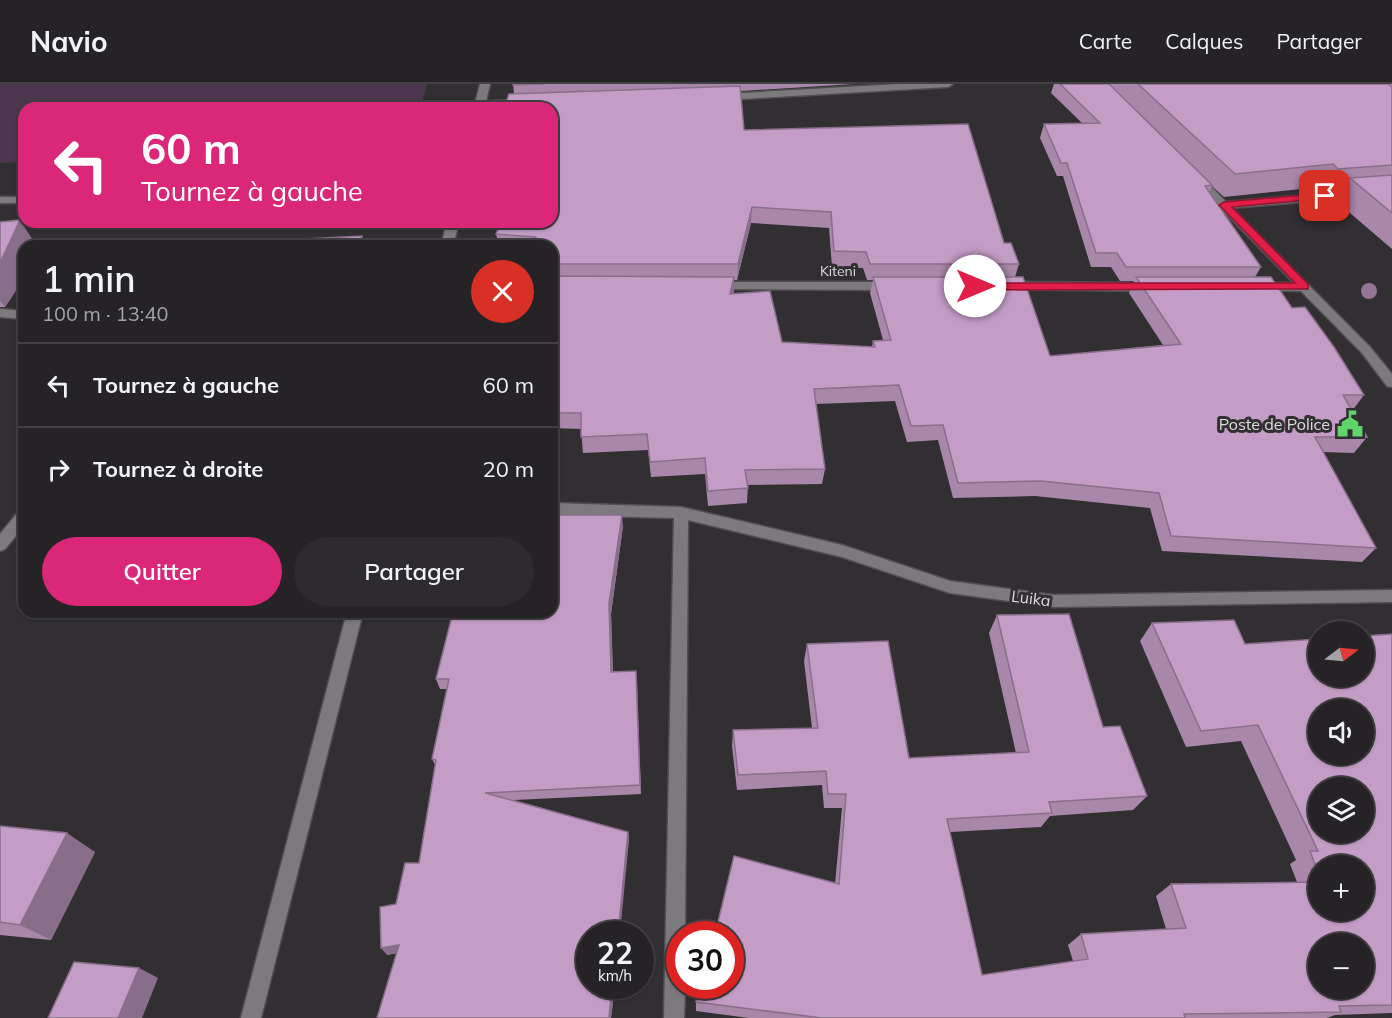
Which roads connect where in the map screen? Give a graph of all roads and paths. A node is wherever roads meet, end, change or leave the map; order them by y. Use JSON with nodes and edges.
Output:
{"nodes":[{"id":1,"x":485,"y":84,"type":"edge"},
{"id":2,"x":948,"y":84,"type":"edge"},
{"id":3,"x":713,"y":97,"type":"edge"},
{"id":4,"x":481,"y":102,"type":"edge"},
{"id":5,"x":1191,"y":173,"type":"edge"},
{"id":6,"x":1392,"y":191,"type":"edge"},
{"id":7,"x":0,"y":200,"type":"edge"},
{"id":8,"x":18,"y":200,"type":"edge"},
{"id":9,"x":1224,"y":205,"type":"junction"},
{"id":10,"x":695,"y":286,"type":"edge"},
{"id":11,"x":898,"y":286,"type":"edge"},
{"id":12,"x":994,"y":286,"type":"edge"},
{"id":13,"x":1161,"y":286,"type":"edge"},
{"id":14,"x":1245,"y":287,"type":"edge"},
{"id":15,"x":1304,"y":287,"type":"junction"},
{"id":16,"x":0,"y":313,"type":"edge"},
{"id":17,"x":18,"y":314,"type":"edge"},
{"id":18,"x":1392,"y":383,"type":"edge"},
{"id":19,"x":558,"y":509,"type":"edge"},
{"id":20,"x":681,"y":513,"type":"junction"},
{"id":21,"x":18,"y":522,"type":"edge"},
{"id":22,"x":0,"y":545,"type":"edge"},
{"id":23,"x":1392,"y":596,"type":"edge"},
{"id":24,"x":353,"y":618,"type":"edge"},
{"id":25,"x":251,"y":1018,"type":"edge"},
{"id":26,"x":674,"y":1018,"type":"edge"}],
"edges":[{"from":1,"to":4,"type":"street"},
{"from":2,"to":3,"type":"street"},
{"from":5,"to":9,"type":"street"},
{"from":6,"to":9,"type":"street"},
{"from":7,"to":8,"type":"street"},
{"from":9,"to":15,"type":"street"},
{"from":10,"to":11,"type":"street","name":"Kiteni"},
{"from":12,"to":13,"type":"street"},
{"from":14,"to":15,"type":"street"},
{"from":15,"to":18,"type":"street"},
{"from":16,"to":17,"type":"street"},
{"from":19,"to":20,"type":"street","name":"Luika"},
{"from":20,"to":23,"type":"street","name":"Luika"},
{"from":20,"to":26,"type":"street"},
{"from":21,"to":22,"type":"street"},
{"from":24,"to":25,"type":"street"}]}
